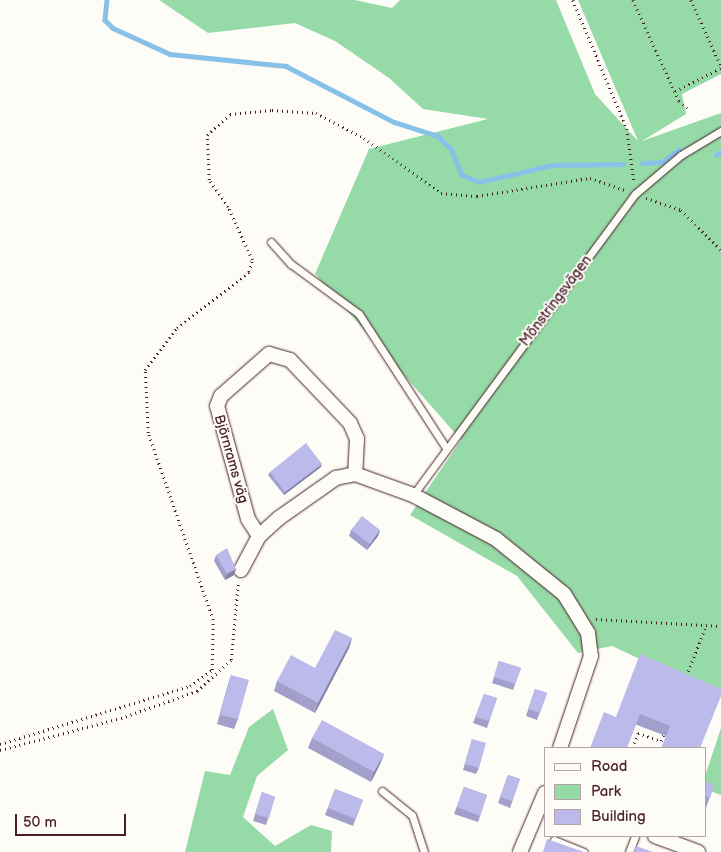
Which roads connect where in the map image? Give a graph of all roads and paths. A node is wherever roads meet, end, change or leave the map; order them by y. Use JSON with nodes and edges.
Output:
{"nodes":[{"id":1,"x":574,"y":0,"type":"edge"},
{"id":2,"x":633,"y":0,"type":"edge"},
{"id":3,"x":691,"y":0,"type":"edge"},
{"id":4,"x":721,"y":67,"type":"edge"},
{"id":5,"x":675,"y":91,"type":"junction"},
{"id":6,"x":687,"y":108,"type":"dead end"},
{"id":7,"x":721,"y":131,"type":"edge"},
{"id":8,"x":636,"y":194,"type":"junction"},
{"id":9,"x":271,"y":242,"type":"dead end"},
{"id":10,"x":721,"y":250,"type":"edge"},
{"id":11,"x":446,"y":448,"type":"junction"},
{"id":12,"x":355,"y":474,"type":"junction"},
{"id":13,"x":413,"y":495,"type":"junction"},
{"id":14,"x":259,"y":536,"type":"junction"},
{"id":15,"x":241,"y":570,"type":"joint"},
{"id":16,"x":582,"y":618,"type":"junction"},
{"id":17,"x":706,"y":626,"type":"junction"},
{"id":18,"x":721,"y":626,"type":"edge"},
{"id":19,"x":684,"y":681,"type":"edge"},
{"id":20,"x":668,"y":724,"type":"edge"},
{"id":21,"x":0,"y":744,"type":"edge"},
{"id":22,"x":560,"y":747,"type":"edge"},
{"id":23,"x":632,"y":747,"type":"edge"},
{"id":24,"x":0,"y":750,"type":"edge"},
{"id":25,"x":382,"y":791,"type":"dead end"},
{"id":26,"x":544,"y":795,"type":"edge"},
{"id":27,"x":635,"y":837,"type":"edge"},
{"id":28,"x":658,"y":837,"type":"edge"},
{"id":29,"x":554,"y":840,"type":"edge"},
{"id":30,"x":424,"y":852,"type":"edge"},
{"id":31,"x":520,"y":852,"type":"edge"},
{"id":32,"x":584,"y":852,"type":"edge"},
{"id":33,"x":629,"y":852,"type":"edge"},
{"id":34,"x":698,"y":852,"type":"edge"}],
"edges":[{"from":1,"to":8,"type":"path"},
{"from":2,"to":5,"type":"path"},
{"from":3,"to":4,"type":"path"},
{"from":4,"to":5,"type":"path"},
{"from":5,"to":6,"type":"path"},
{"from":7,"to":8,"type":"lane","name":"Mönstringsvägen"},
{"from":8,"to":10,"type":"path"},
{"from":8,"to":11,"type":"lane","name":"Mönstringsvägen"},
{"from":8,"to":21,"type":"path"},
{"from":9,"to":11,"type":"lane"},
{"from":11,"to":13,"type":"lane","name":"Mönstringsvägen"},
{"from":12,"to":13,"type":"street"},
{"from":12,"to":14,"type":"street"},
{"from":12,"to":14,"type":"street","name":"Björnrams väg"},
{"from":13,"to":16,"type":"street"},
{"from":14,"to":15,"type":"street"},
{"from":15,"to":24,"type":"path"},
{"from":16,"to":17,"type":"path"},
{"from":16,"to":22,"type":"street"},
{"from":17,"to":18,"type":"path"},
{"from":17,"to":19,"type":"path"},
{"from":20,"to":23,"type":"path"},
{"from":25,"to":30,"type":"lane"},
{"from":26,"to":31,"type":"street"},
{"from":27,"to":33,"type":"lane"},
{"from":28,"to":34,"type":"street"},
{"from":29,"to":32,"type":"lane"}]}
